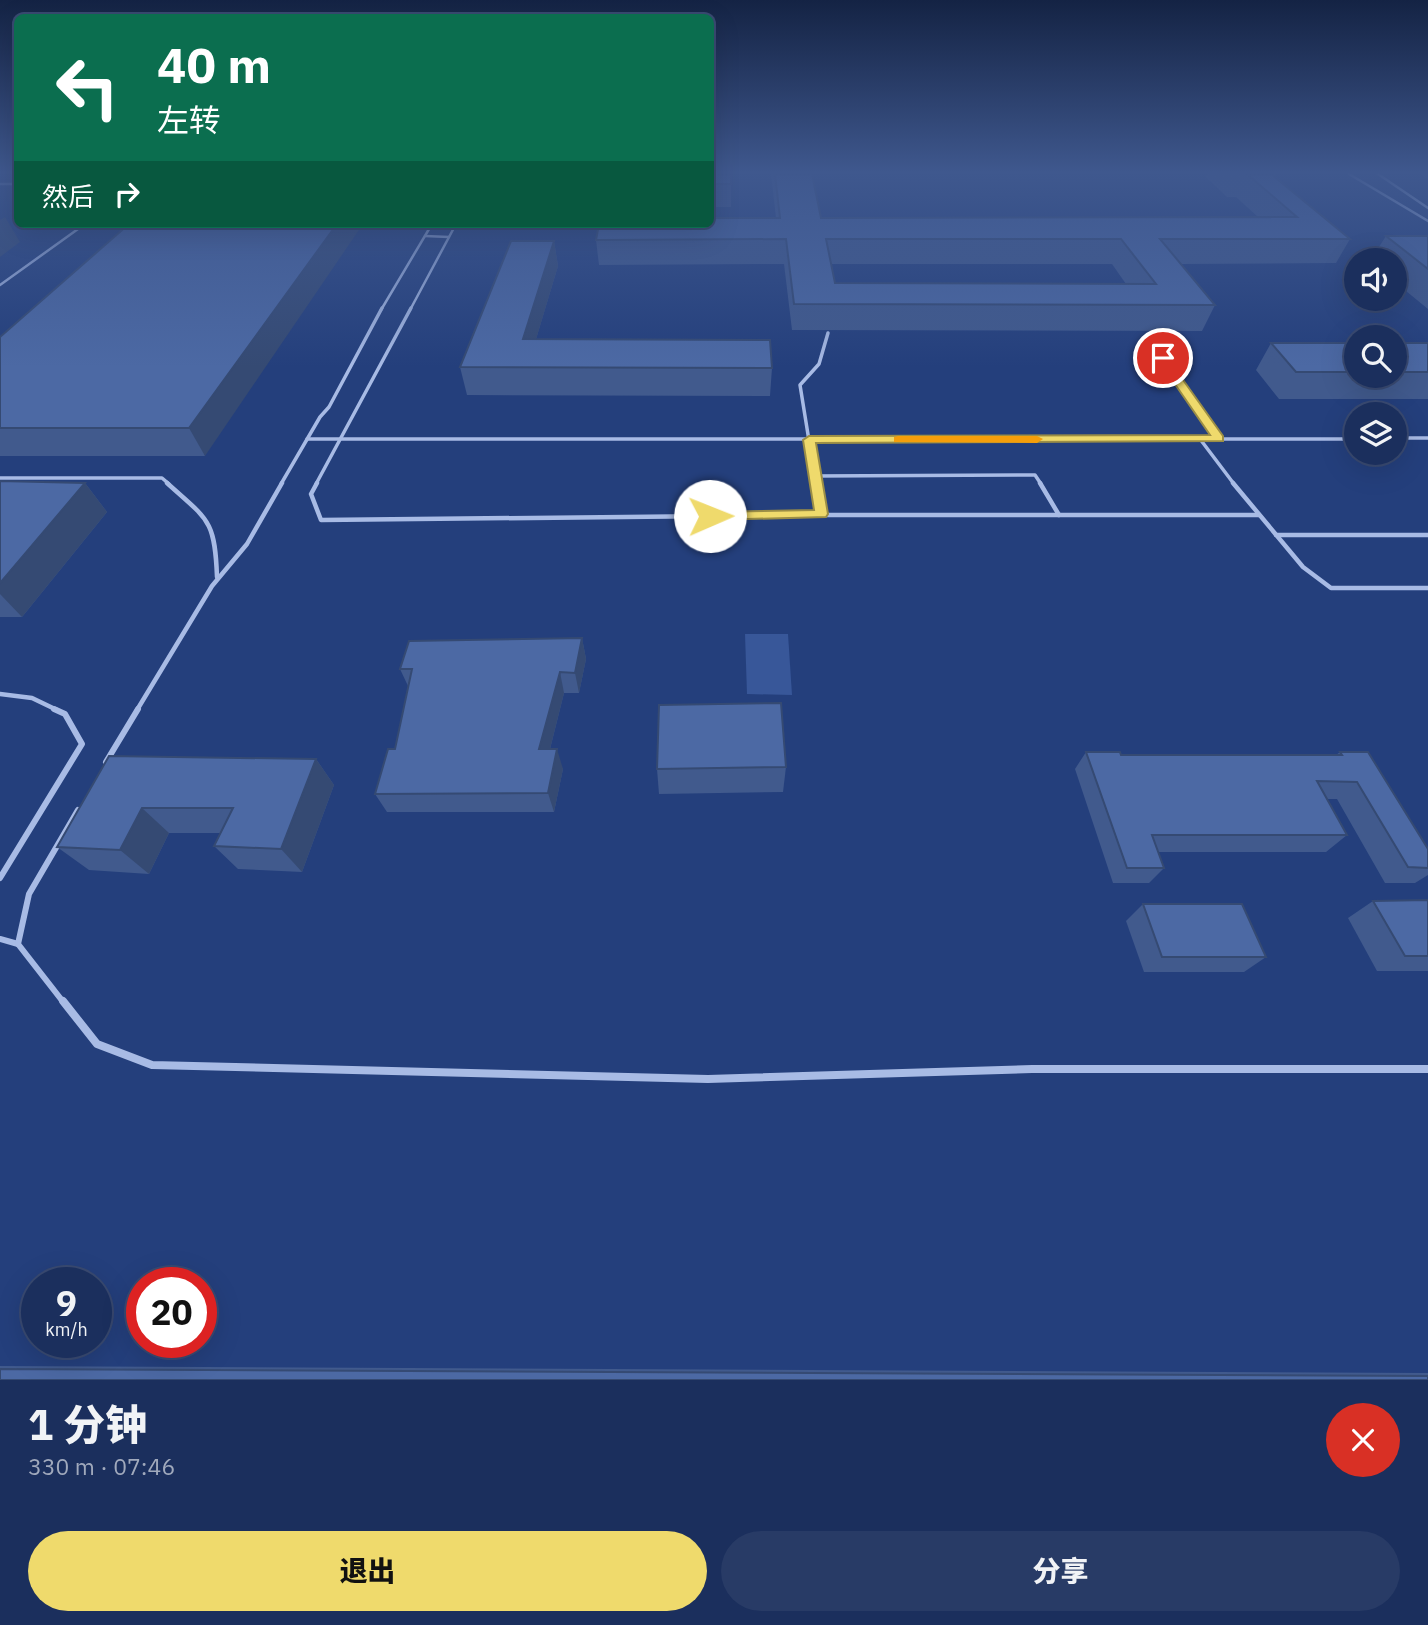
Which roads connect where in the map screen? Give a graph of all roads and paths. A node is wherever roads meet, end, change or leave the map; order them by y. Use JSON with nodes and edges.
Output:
{"nodes":[{"id":1,"x":65,"y":238,"type":"edge"},
{"id":2,"x":424,"y":238,"type":"edge"},
{"id":3,"x":448,"y":238,"type":"edge"},
{"id":4,"x":0,"y":285,"type":"edge"},
{"id":5,"x":828,"y":333,"type":"dead end"},
{"id":6,"x":1149,"y":338,"type":"dead end"},
{"id":7,"x":1428,"y":438,"type":"edge"},
{"id":8,"x":307,"y":439,"type":"junction"},
{"id":9,"x":1200,"y":439,"type":"junction"},
{"id":10,"x":1219,"y":439,"type":"junction"},
{"id":11,"x":1344,"y":439,"type":"edge"},
{"id":12,"x":1407,"y":439,"type":"edge"},
{"id":13,"x":341,"y":440,"type":"junction"},
{"id":14,"x":809,"y":440,"type":"junction"},
{"id":15,"x":815,"y":476,"type":"junction"},
{"id":16,"x":0,"y":478,"type":"edge"},
{"id":17,"x":821,"y":514,"type":"junction"},
{"id":18,"x":1059,"y":515,"type":"junction"},
{"id":19,"x":1259,"y":515,"type":"junction"},
{"id":20,"x":1276,"y":535,"type":"junction"},
{"id":21,"x":1428,"y":535,"type":"edge"},
{"id":22,"x":217,"y":577,"type":"junction"},
{"id":23,"x":1428,"y":588,"type":"edge"},
{"id":24,"x":0,"y":694,"type":"edge"},
{"id":25,"x":98,"y":775,"type":"edge"},
{"id":26,"x":84,"y":799,"type":"edge"},
{"id":27,"x":0,"y":878,"type":"edge"},
{"id":28,"x":0,"y":939,"type":"edge"},
{"id":29,"x":18,"y":944,"type":"junction"},
{"id":30,"x":1428,"y":1069,"type":"edge"}],
"edges":[{"from":1,"to":4,"type":"lane"},
{"from":2,"to":8,"type":"lane"},
{"from":3,"to":13,"type":"lane"},
{"from":5,"to":14,"type":"lane"},
{"from":6,"to":10,"type":"lane"},
{"from":7,"to":12,"type":"lane"},
{"from":8,"to":13,"type":"lane"},
{"from":8,"to":22,"type":"lane"},
{"from":9,"to":10,"type":"lane"},
{"from":9,"to":14,"type":"lane"},
{"from":9,"to":19,"type":"lane"},
{"from":10,"to":11,"type":"lane"},
{"from":13,"to":14,"type":"lane"},
{"from":13,"to":17,"type":"lane"},
{"from":14,"to":15,"type":"lane"},
{"from":15,"to":17,"type":"lane"},
{"from":15,"to":18,"type":"lane"},
{"from":16,"to":22,"type":"lane"},
{"from":17,"to":18,"type":"lane"},
{"from":18,"to":19,"type":"lane"},
{"from":19,"to":20,"type":"lane"},
{"from":20,"to":21,"type":"lane"},
{"from":20,"to":23,"type":"lane"},
{"from":22,"to":25,"type":"lane"},
{"from":24,"to":27,"type":"lane"},
{"from":26,"to":29,"type":"lane"},
{"from":28,"to":29,"type":"lane"},
{"from":29,"to":30,"type":"lane"}]}
